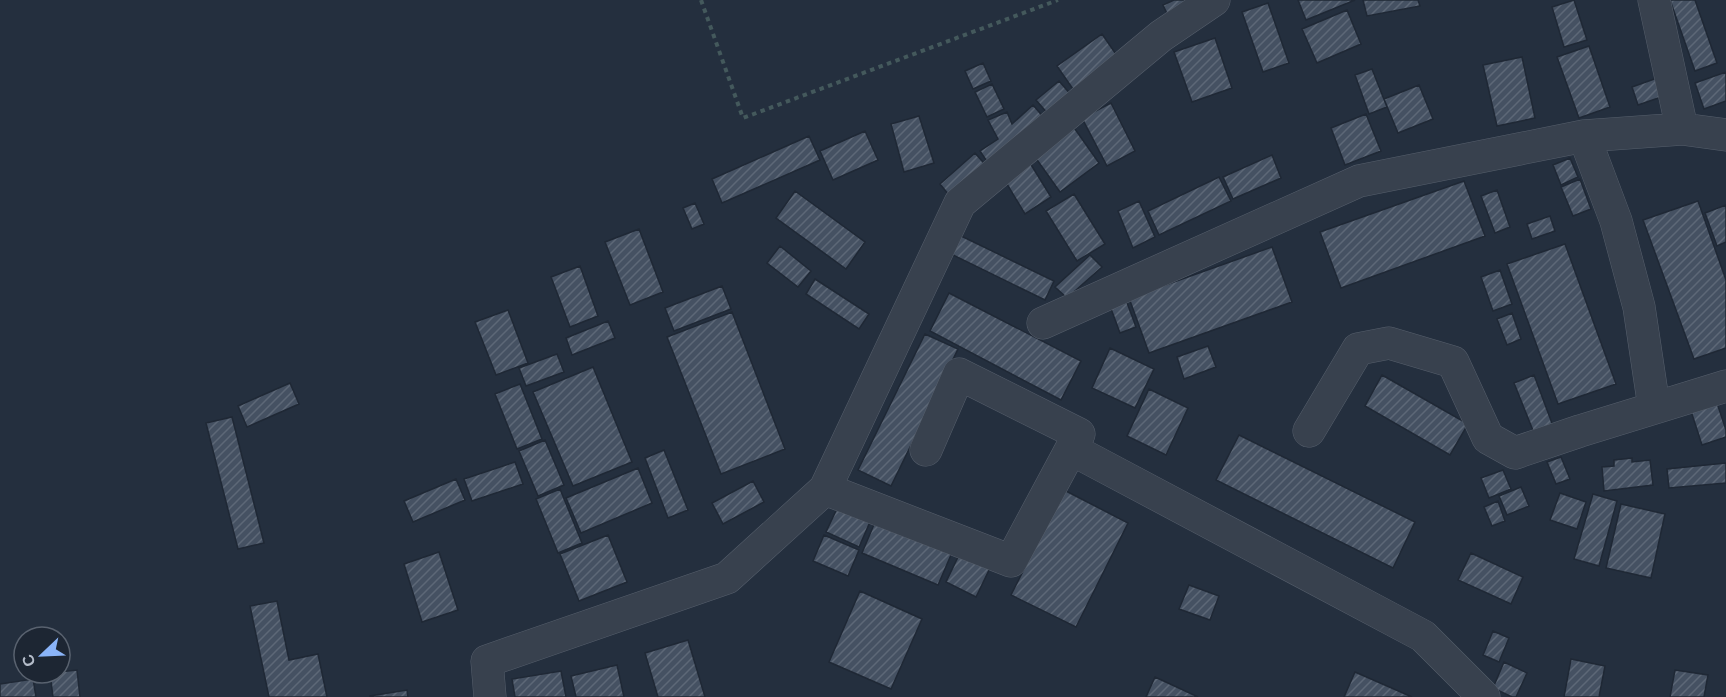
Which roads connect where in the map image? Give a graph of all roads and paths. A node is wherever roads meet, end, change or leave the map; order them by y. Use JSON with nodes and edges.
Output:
{"nodes":[{"id":1,"x":701,"y":0,"type":"edge"},
{"id":2,"x":1058,"y":0,"type":"edge"},
{"id":3,"x":1214,"y":0,"type":"edge"},
{"id":4,"x":1654,"y":0,"type":"edge"},
{"id":5,"x":1682,"y":129,"type":"junction"},
{"id":6,"x":1726,"y":135,"type":"edge"},
{"id":7,"x":1584,"y":136,"type":"junction"},
{"id":8,"x":1043,"y":323,"type":"dead end"},
{"id":9,"x":1726,"y":386,"type":"edge"},
{"id":10,"x":1654,"y":407,"type":"junction"},
{"id":11,"x":1309,"y":431,"type":"dead end"},
{"id":12,"x":1071,"y":449,"type":"junction"},
{"id":13,"x":926,"y":450,"type":"dead end"},
{"id":14,"x":825,"y":489,"type":"junction"},
{"id":15,"x":490,"y":697,"type":"edge"},
{"id":16,"x":1484,"y":697,"type":"edge"}],
"edges":[{"from":1,"to":2,"type":"path"},
{"from":3,"to":14,"type":"street"},
{"from":4,"to":5,"type":"street"},
{"from":5,"to":6,"type":"street"},
{"from":5,"to":7,"type":"street"},
{"from":7,"to":8,"type":"street"},
{"from":7,"to":10,"type":"street"},
{"from":9,"to":10,"type":"street"},
{"from":10,"to":11,"type":"street"},
{"from":12,"to":13,"type":"street"},
{"from":12,"to":14,"type":"street"},
{"from":12,"to":16,"type":"street"},
{"from":14,"to":15,"type":"street"}]}
